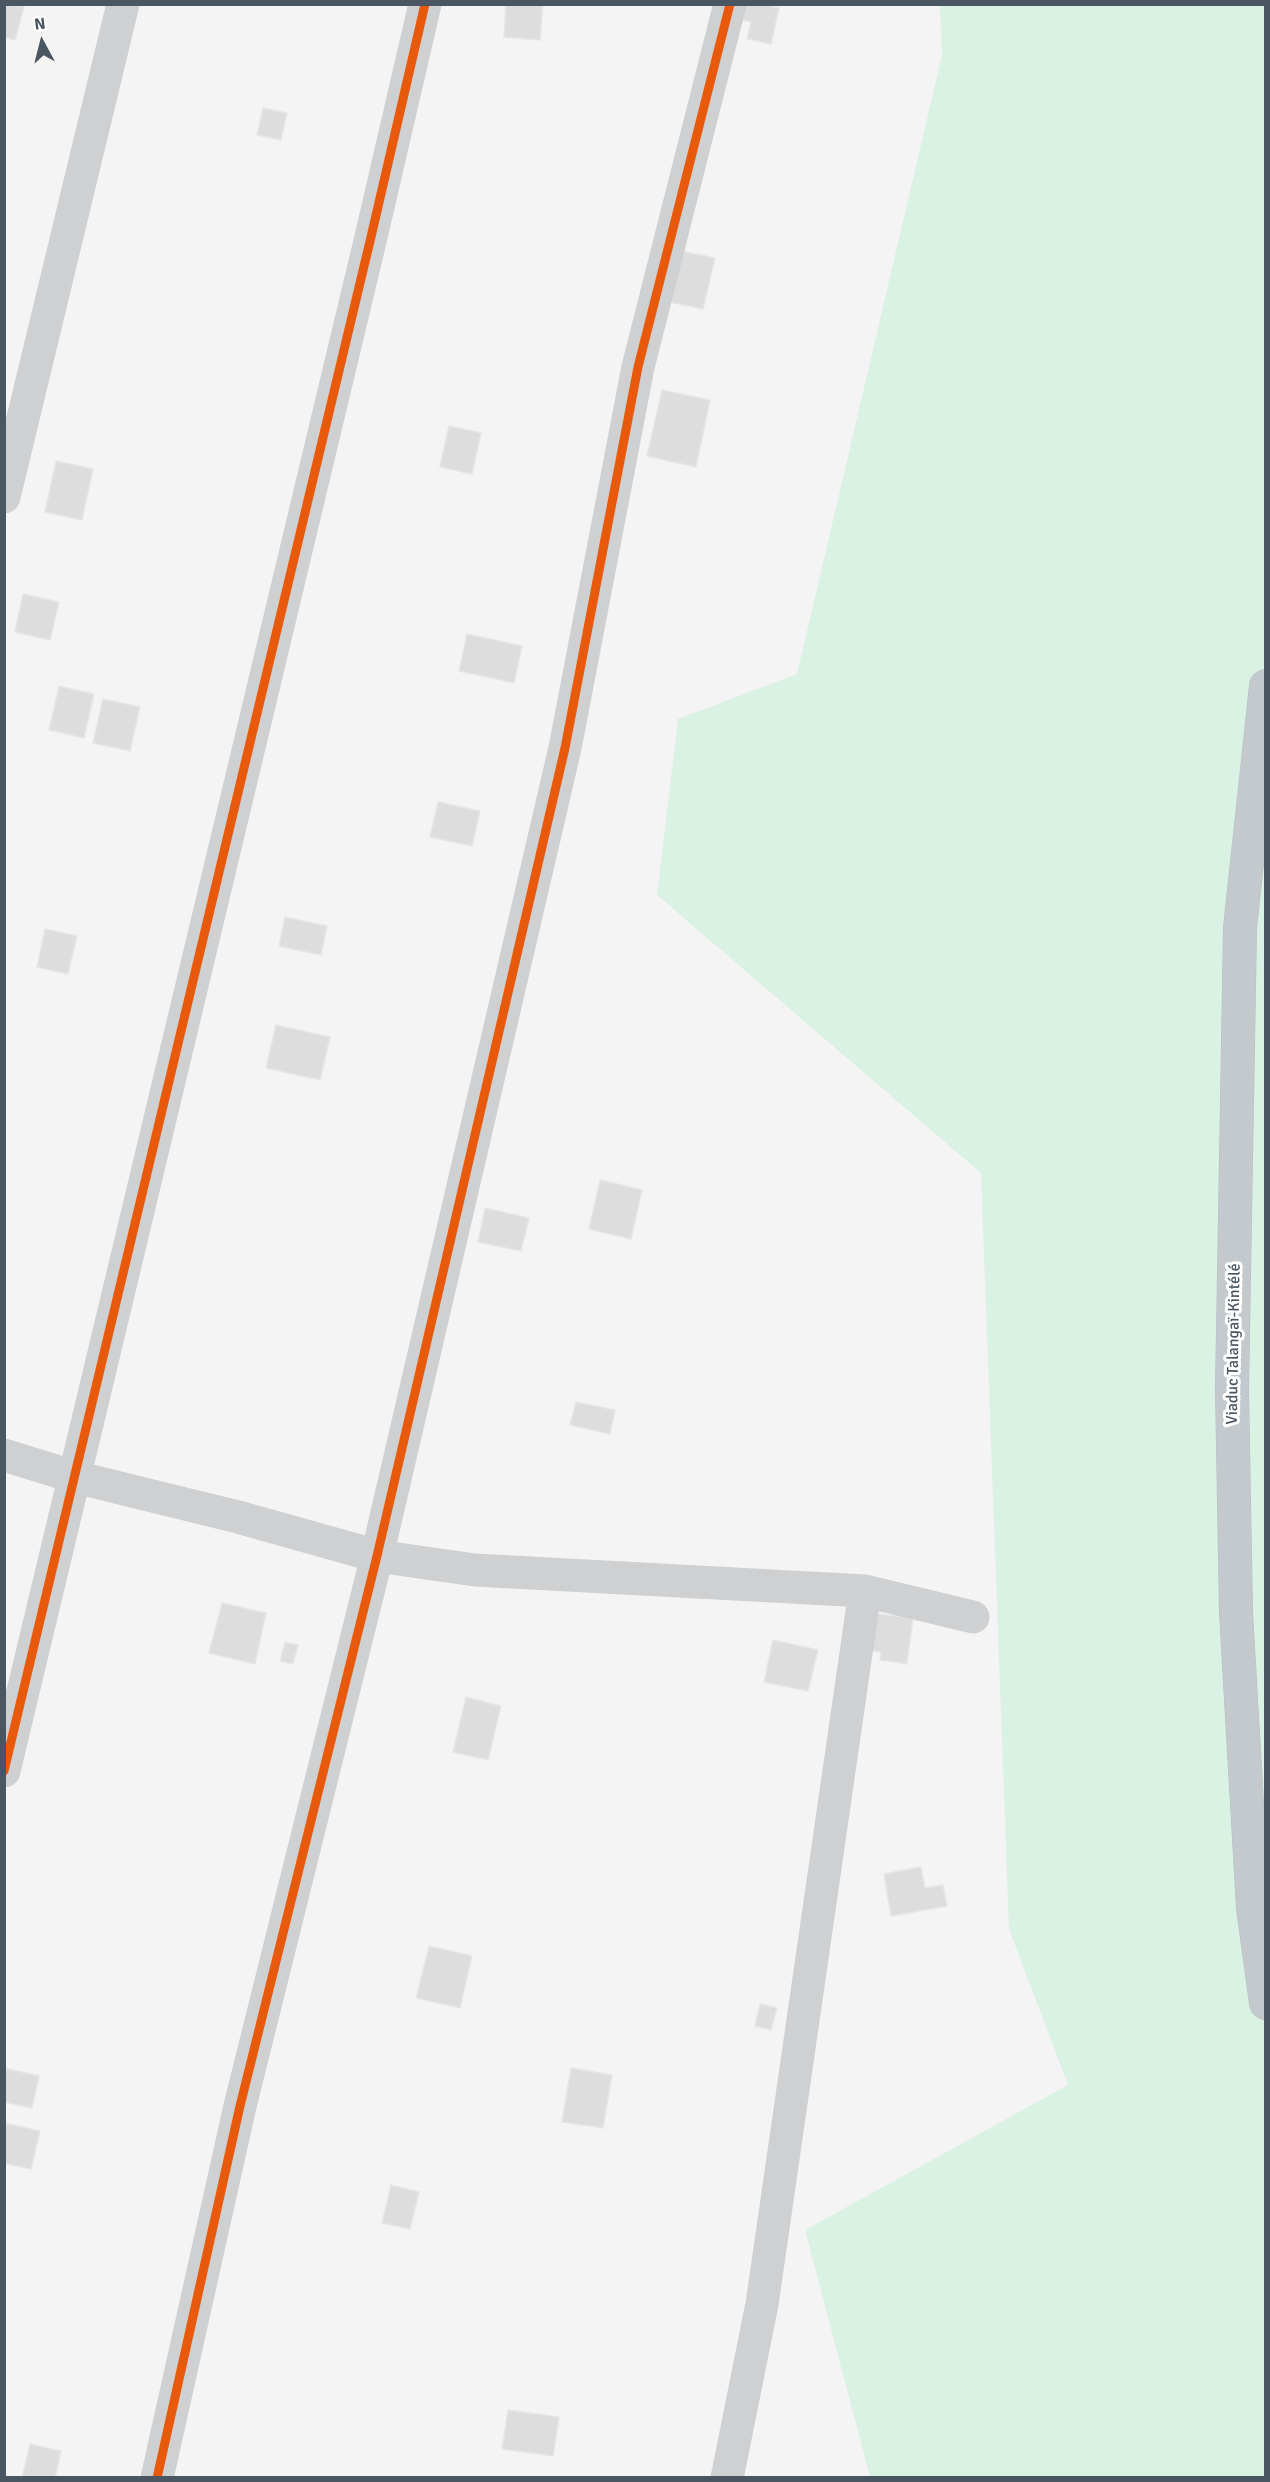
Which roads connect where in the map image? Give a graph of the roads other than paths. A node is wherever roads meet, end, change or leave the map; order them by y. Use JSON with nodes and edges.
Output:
{"nodes":[{"id":1,"x":123,"y":4,"type":"edge"},
{"id":2,"x":425,"y":4,"type":"edge"},
{"id":3,"x":730,"y":4,"type":"edge"},
{"id":4,"x":4,"y":497,"type":"edge"},
{"id":5,"x":1266,"y":686,"type":"edge"},
{"id":6,"x":4,"y":1455,"type":"edge"},
{"id":7,"x":75,"y":1478,"type":"junction"},
{"id":8,"x":377,"y":1556,"type":"junction"},
{"id":9,"x":865,"y":1591,"type":"junction"},
{"id":10,"x":973,"y":1617,"type":"dead end"},
{"id":11,"x":4,"y":1771,"type":"edge"},
{"id":12,"x":1266,"y":2003,"type":"edge"},
{"id":13,"x":157,"y":2478,"type":"edge"},
{"id":14,"x":727,"y":2478,"type":"edge"}],
"edges":[{"from":1,"to":4,"type":"street"},
{"from":2,"to":7,"type":"street"},
{"from":3,"to":8,"type":"street"},
{"from":5,"to":12,"type":"highway","name":"Viaduc Talangaï-Kintélé"},
{"from":6,"to":7,"type":"street"},
{"from":7,"to":8,"type":"street"},
{"from":7,"to":11,"type":"street"},
{"from":8,"to":9,"type":"street"},
{"from":8,"to":13,"type":"street"},
{"from":9,"to":10,"type":"street"},
{"from":9,"to":14,"type":"street"}]}
